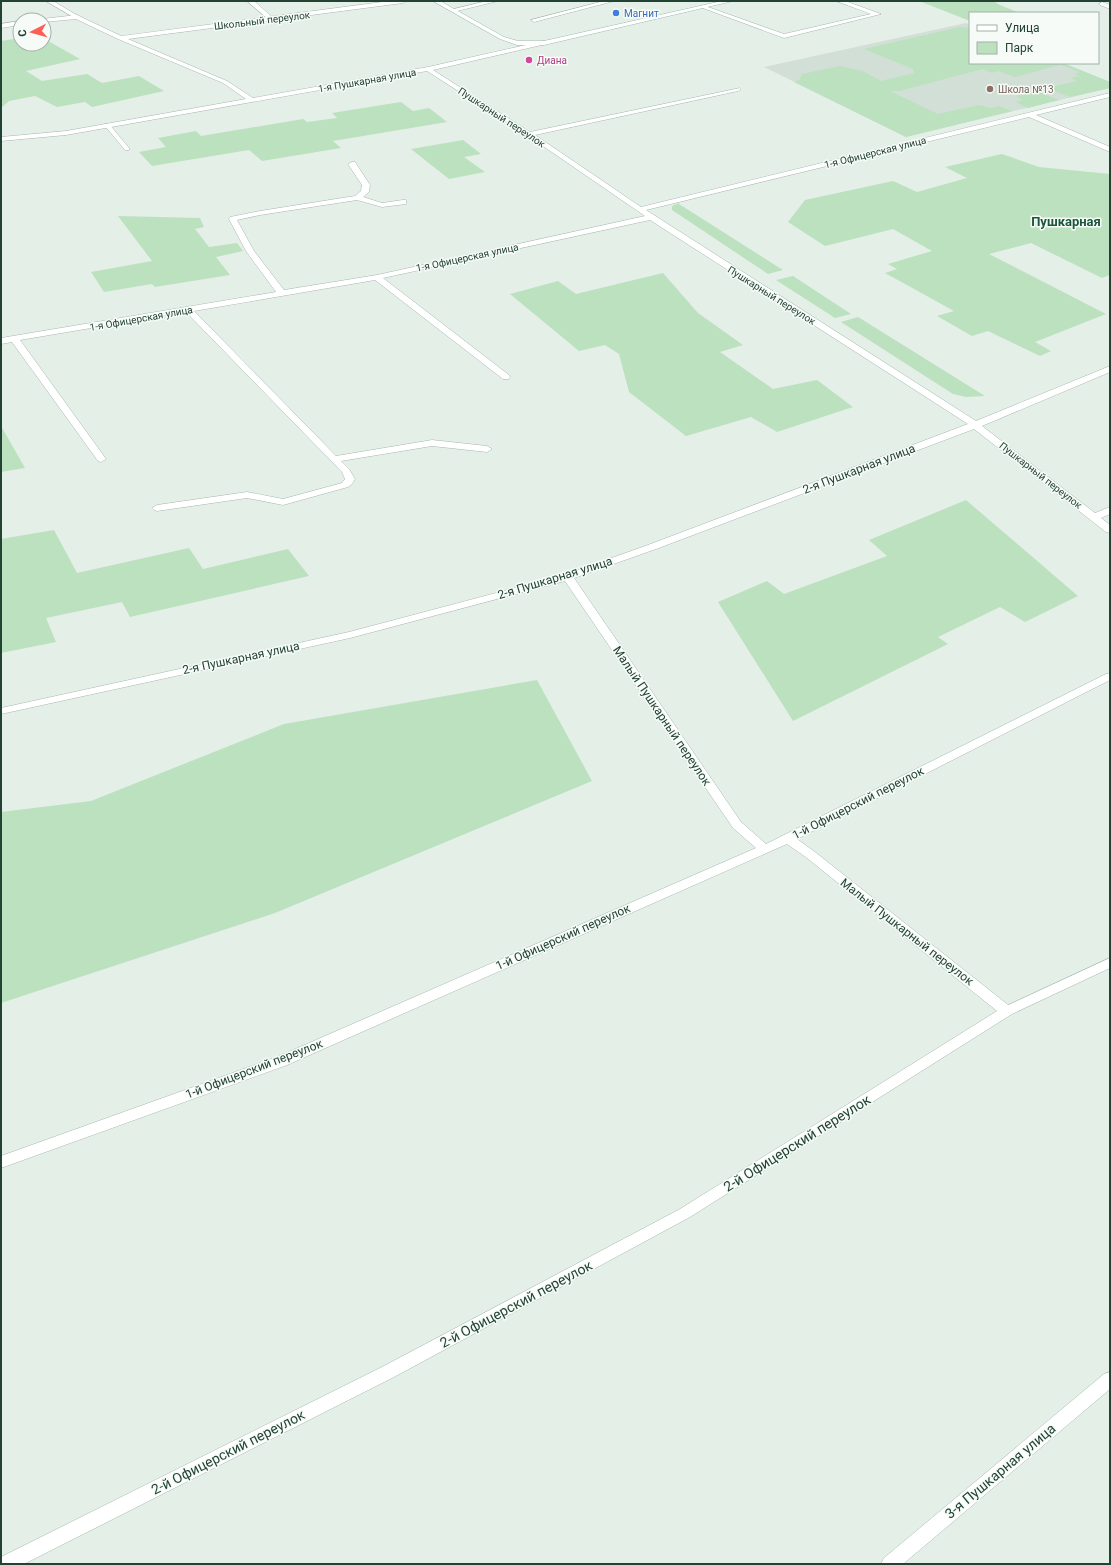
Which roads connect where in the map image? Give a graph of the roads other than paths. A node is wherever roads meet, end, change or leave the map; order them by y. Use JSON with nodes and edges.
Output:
{"nodes":[{"id":1,"x":49,"y":1,"type":"edge"},
{"id":2,"x":250,"y":1,"type":"edge"},
{"id":3,"x":403,"y":1,"type":"edge"},
{"id":4,"x":436,"y":1,"type":"edge"},
{"id":5,"x":495,"y":1,"type":"edge"},
{"id":6,"x":611,"y":1,"type":"edge"},
{"id":7,"x":700,"y":1,"type":"edge"},
{"id":8,"x":730,"y":1,"type":"edge"},
{"id":9,"x":840,"y":1,"type":"edge"},
{"id":10,"x":1102,"y":4,"type":"dead end"},
{"id":11,"x":712,"y":5,"type":"junction"},
{"id":12,"x":703,"y":7,"type":"junction"},
{"id":13,"x":1110,"y":7,"type":"edge"},
{"id":14,"x":453,"y":10,"type":"junction"},
{"id":15,"x":77,"y":16,"type":"junction"},
{"id":16,"x":270,"y":18,"type":"junction"},
{"id":17,"x":52,"y":19,"type":"edge"},
{"id":18,"x":534,"y":20,"type":"dead end"},
{"id":19,"x":12,"y":24,"type":"edge"},
{"id":20,"x":1,"y":26,"type":"edge"},
{"id":21,"x":120,"y":38,"type":"junction"},
{"id":22,"x":544,"y":43,"type":"junction"},
{"id":23,"x":428,"y":69,"type":"junction"},
{"id":24,"x":738,"y":89,"type":"dead end"},
{"id":25,"x":1110,"y":95,"type":"edge"},
{"id":26,"x":252,"y":100,"type":"junction"},
{"id":27,"x":1028,"y":114,"type":"junction"},
{"id":28,"x":107,"y":126,"type":"junction"},
{"id":29,"x":529,"y":134,"type":"junction"},
{"id":30,"x":1,"y":139,"type":"edge"},
{"id":31,"x":127,"y":149,"type":"dead end"},
{"id":32,"x":1110,"y":150,"type":"edge"},
{"id":33,"x":352,"y":164,"type":"dead end"},
{"id":34,"x":357,"y":198,"type":"junction"},
{"id":35,"x":403,"y":202,"type":"dead end"},
{"id":36,"x":640,"y":209,"type":"junction"},
{"id":37,"x":651,"y":217,"type":"junction"},
{"id":38,"x":377,"y":277,"type":"junction"},
{"id":39,"x":282,"y":294,"type":"junction"},
{"id":40,"x":189,"y":310,"type":"junction"},
{"id":41,"x":15,"y":340,"type":"junction"},
{"id":42,"x":1,"y":341,"type":"edge"},
{"id":43,"x":1110,"y":369,"type":"edge"},
{"id":44,"x":506,"y":377,"type":"dead end"},
{"id":45,"x":975,"y":424,"type":"junction"},
{"id":46,"x":487,"y":449,"type":"dead end"},
{"id":47,"x":101,"y":459,"type":"dead end"},
{"id":48,"x":334,"y":459,"type":"junction"},
{"id":49,"x":157,"y":508,"type":"dead end"},
{"id":50,"x":1110,"y":510,"type":"edge"},
{"id":51,"x":1095,"y":517,"type":"junction"},
{"id":52,"x":1110,"y":530,"type":"edge"},
{"id":53,"x":568,"y":577,"type":"junction"},
{"id":54,"x":1110,"y":676,"type":"edge"},
{"id":55,"x":1,"y":710,"type":"edge"},
{"id":56,"x":788,"y":839,"type":"junction"},
{"id":57,"x":763,"y":848,"type":"junction"},
{"id":58,"x":1110,"y":963,"type":"edge"},
{"id":59,"x":1007,"y":1011,"type":"junction"},
{"id":60,"x":1,"y":1162,"type":"edge"},
{"id":61,"x":1110,"y":1378,"type":"edge"},
{"id":62,"x":6,"y":1564,"type":"edge"},
{"id":63,"x":890,"y":1564,"type":"edge"}],
"edges":[{"from":1,"to":15,"type":"street"},
{"from":2,"to":16,"type":"street"},
{"from":3,"to":16,"type":"street","name":"Школьный переулок"},
{"from":4,"to":14,"type":"street"},
{"from":5,"to":14,"type":"street"},
{"from":6,"to":18,"type":"street"},
{"from":7,"to":11,"type":"street"},
{"from":8,"to":11,"type":"street","name":"1-я Пушкарная улица"},
{"from":9,"to":12,"type":"street"},
{"from":10,"to":13,"type":"street"},
{"from":11,"to":12,"type":"street","name":"1-я Пушкарная улица"},
{"from":12,"to":22,"type":"street","name":"1-я Пушкарная улица"},
{"from":14,"to":22,"type":"street"},
{"from":15,"to":17,"type":"street"},
{"from":15,"to":21,"type":"street"},
{"from":16,"to":21,"type":"street","name":"Школьный переулок"},
{"from":19,"to":20,"type":"street"},
{"from":21,"to":26,"type":"street"},
{"from":22,"to":23,"type":"street","name":"1-я Пушкарная улица"},
{"from":23,"to":26,"type":"street","name":"1-я Пушкарная улица"},
{"from":23,"to":29,"type":"street","name":"Пушкарный переулок"},
{"from":24,"to":29,"type":"street"},
{"from":25,"to":27,"type":"street","name":"1-я Офицерская улица"},
{"from":26,"to":28,"type":"street","name":"1-я Пушкарная улица"},
{"from":27,"to":32,"type":"street"},
{"from":27,"to":36,"type":"street","name":"1-я Офицерская улица"},
{"from":28,"to":30,"type":"street","name":"1-я Пушкарная улица"},
{"from":28,"to":31,"type":"street"},
{"from":29,"to":36,"type":"street","name":"Пушкарный переулок"},
{"from":33,"to":34,"type":"street"},
{"from":34,"to":35,"type":"street"},
{"from":34,"to":39,"type":"street"},
{"from":36,"to":37,"type":"street","name":"Пушкарный переулок"},
{"from":37,"to":38,"type":"street","name":"1-я Офицерская улица"},
{"from":37,"to":45,"type":"street","name":"Пушкарный переулок"},
{"from":38,"to":39,"type":"street","name":"1-я Офицерская улица"},
{"from":38,"to":44,"type":"street"},
{"from":39,"to":40,"type":"street","name":"1-я Офицерская улица"},
{"from":40,"to":41,"type":"street","name":"1-я Офицерская улица"},
{"from":40,"to":48,"type":"street"},
{"from":41,"to":42,"type":"street","name":"1-я Офицерская улица"},
{"from":41,"to":47,"type":"street"},
{"from":43,"to":45,"type":"street","name":"2-я Пушкарная улица"},
{"from":45,"to":51,"type":"street","name":"Пушкарный переулок"},
{"from":45,"to":53,"type":"street","name":"2-я Пушкарная улица"},
{"from":46,"to":48,"type":"street"},
{"from":48,"to":49,"type":"street"},
{"from":50,"to":51,"type":"street"},
{"from":51,"to":52,"type":"street","name":"Пушкарный переулок"},
{"from":53,"to":55,"type":"street","name":"2-я Пушкарная улица"},
{"from":53,"to":57,"type":"street","name":"Малый Пушкарный переулок"},
{"from":54,"to":56,"type":"street","name":"1-й Офицерский переулок"},
{"from":56,"to":57,"type":"street","name":"1-й Офицерский переулок"},
{"from":56,"to":59,"type":"street","name":"Малый Пушкарный переулок"},
{"from":57,"to":60,"type":"street","name":"1-й Офицерский переулок"},
{"from":58,"to":59,"type":"street","name":"2-й Офицерский переулок"},
{"from":59,"to":62,"type":"street","name":"2-й Офицерский переулок"},
{"from":61,"to":63,"type":"street","name":"3-я Пушкарная улица"}]}
